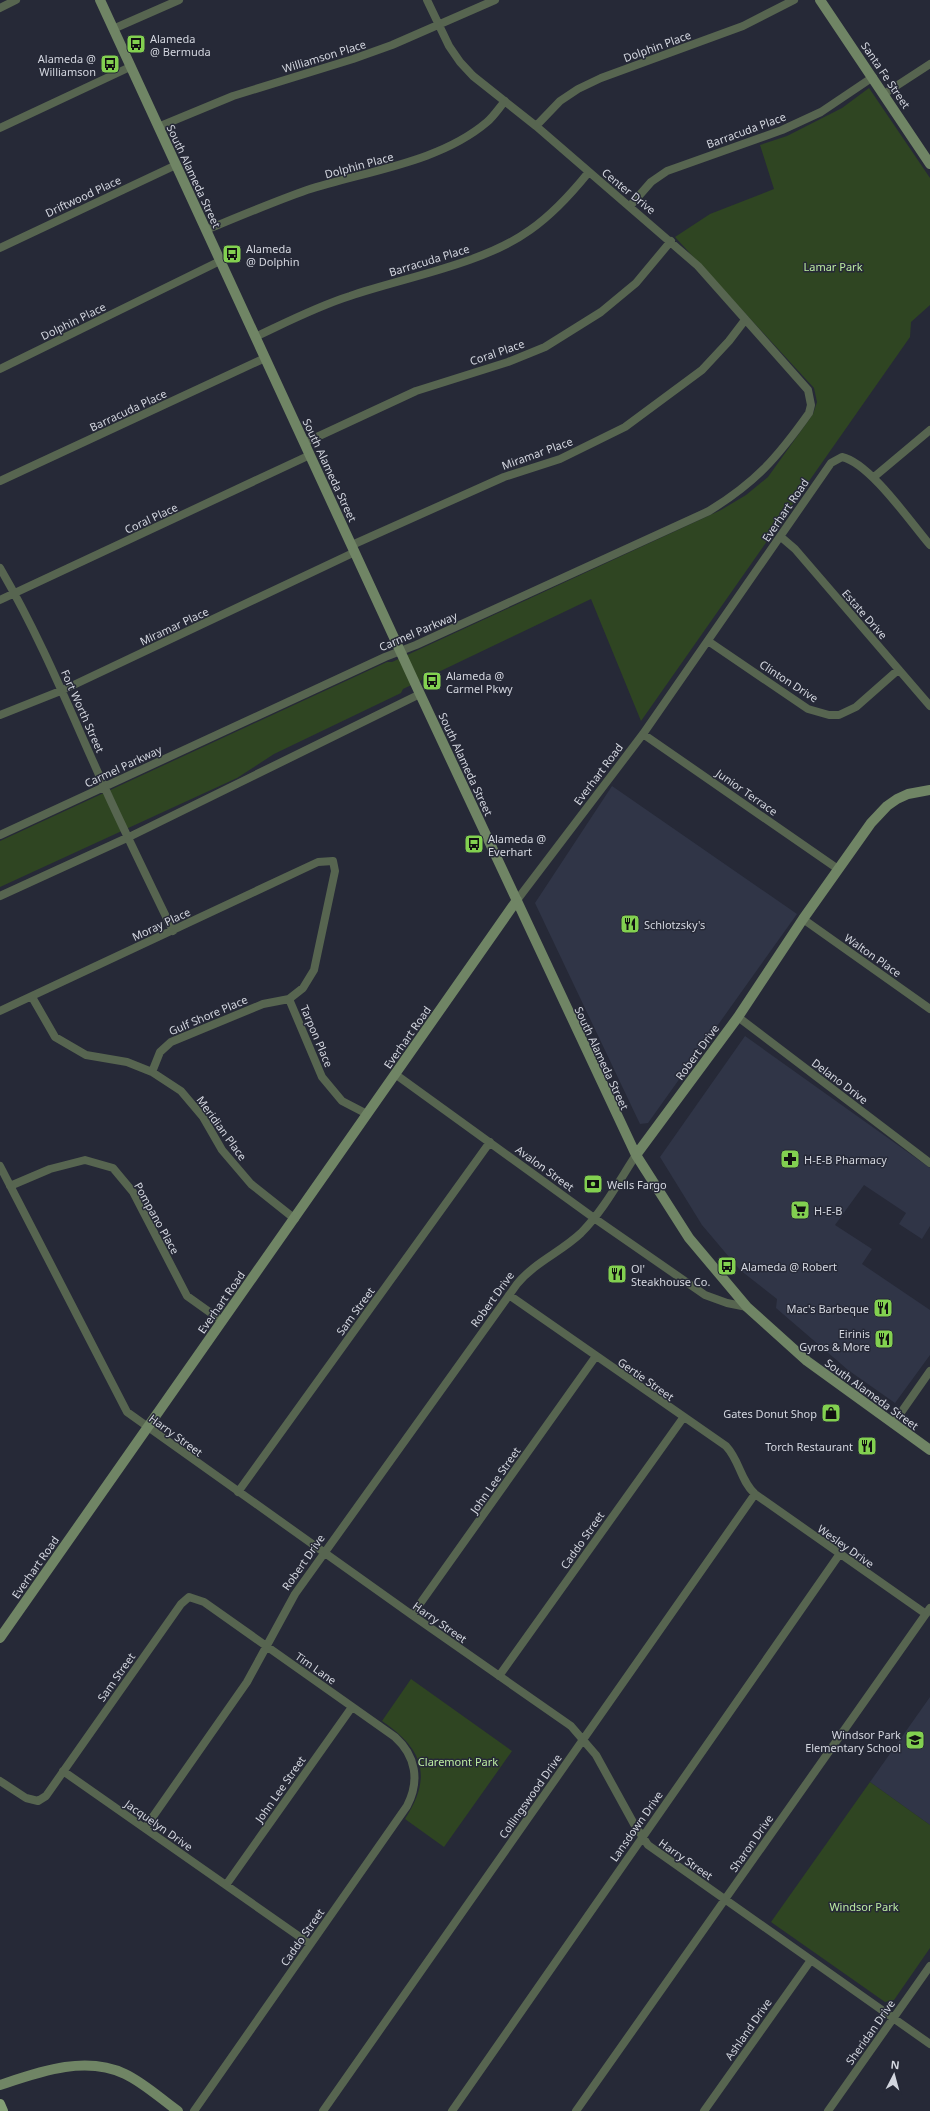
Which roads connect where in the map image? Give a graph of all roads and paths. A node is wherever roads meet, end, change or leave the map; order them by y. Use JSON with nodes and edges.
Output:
{"nodes":[{"id":1,"x":16,"y":0,"type":"edge"},
{"id":2,"x":100,"y":0,"type":"edge"},
{"id":3,"x":179,"y":0,"type":"edge"},
{"id":4,"x":427,"y":0,"type":"edge"},
{"id":5,"x":495,"y":0,"type":"edge"},
{"id":6,"x":794,"y":0,"type":"edge"},
{"id":7,"x":820,"y":0,"type":"edge"},
{"id":8,"x":0,"y":8,"type":"edge"},
{"id":9,"x":438,"y":24,"type":"junction"},
{"id":10,"x":113,"y":29,"type":"junction"},
{"id":11,"x":930,"y":64,"type":"edge"},
{"id":12,"x":130,"y":67,"type":"junction"},
{"id":13,"x":873,"y":78,"type":"junction"},
{"id":14,"x":884,"y":94,"type":"junction"},
{"id":15,"x":505,"y":101,"type":"junction"},
{"id":16,"x":536,"y":126,"type":"junction"},
{"id":17,"x":158,"y":127,"type":"junction"},
{"id":18,"x":0,"y":128,"type":"edge"},
{"id":19,"x":930,"y":164,"type":"edge"},
{"id":20,"x":176,"y":165,"type":"junction"},
{"id":21,"x":588,"y":173,"type":"junction"},
{"id":22,"x":630,"y":206,"type":"junction"},
{"id":23,"x":206,"y":230,"type":"junction"},
{"id":24,"x":671,"y":241,"type":"junction"},
{"id":25,"x":0,"y":248,"type":"edge"},
{"id":26,"x":220,"y":261,"type":"junction"},
{"id":27,"x":745,"y":320,"type":"junction"},
{"id":28,"x":255,"y":337,"type":"junction"},
{"id":29,"x":265,"y":358,"type":"junction"},
{"id":30,"x":0,"y":368,"type":"edge"},
{"id":31,"x":811,"y":405,"type":"joint"},
{"id":32,"x":930,"y":430,"type":"edge"},
{"id":33,"x":304,"y":443,"type":"junction"},
{"id":34,"x":310,"y":455,"type":"junction"},
{"id":35,"x":874,"y":478,"type":"junction"},
{"id":36,"x":0,"y":481,"type":"edge"},
{"id":37,"x":781,"y":537,"type":"junction"},
{"id":38,"x":930,"y":545,"type":"edge"},
{"id":39,"x":354,"y":549,"type":"junction"},
{"id":40,"x":0,"y":568,"type":"edge"},
{"id":41,"x":15,"y":594,"type":"junction"},
{"id":42,"x":0,"y":600,"type":"edge"},
{"id":43,"x":708,"y":641,"type":"junction"},
{"id":44,"x":401,"y":651,"type":"junction"},
{"id":45,"x":898,"y":670,"type":"junction"},
{"id":46,"x":63,"y":690,"type":"junction"},
{"id":47,"x":420,"y":694,"type":"junction"},
{"id":48,"x":930,"y":706,"type":"edge"},
{"id":49,"x":0,"y":715,"type":"edge"},
{"id":50,"x":643,"y":734,"type":"junction"},
{"id":51,"x":105,"y":787,"type":"junction"},
{"id":52,"x":930,"y":790,"type":"edge"},
{"id":53,"x":0,"y":835,"type":"edge"},
{"id":54,"x":129,"y":837,"type":"junction"},
{"id":55,"x":333,"y":861,"type":"joint"},
{"id":56,"x":838,"y":869,"type":"junction"},
{"id":57,"x":0,"y":896,"type":"edge"},
{"id":58,"x":517,"y":900,"type":"junction"},
{"id":59,"x":803,"y":920,"type":"junction"},
{"id":60,"x":173,"y":931,"type":"junction"},
{"id":61,"x":32,"y":997,"type":"junction"},
{"id":62,"x":289,"y":999,"type":"junction"},
{"id":63,"x":930,"y":1009,"type":"edge"},
{"id":64,"x":0,"y":1011,"type":"edge"},
{"id":65,"x":738,"y":1017,"type":"junction"},
{"id":66,"x":152,"y":1072,"type":"junction"},
{"id":67,"x":395,"y":1074,"type":"junction"},
{"id":68,"x":367,"y":1114,"type":"junction"},
{"id":69,"x":490,"y":1142,"type":"junction"},
{"id":70,"x":636,"y":1156,"type":"junction"},
{"id":71,"x":930,"y":1163,"type":"edge"},
{"id":72,"x":0,"y":1166,"type":"edge"},
{"id":73,"x":10,"y":1186,"type":"junction"},
{"id":74,"x":295,"y":1218,"type":"junction"},
{"id":75,"x":594,"y":1218,"type":"junction"},
{"id":76,"x":509,"y":1294,"type":"junction"},
{"id":77,"x":747,"y":1307,"type":"junction"},
{"id":78,"x":222,"y":1322,"type":"junction"},
{"id":79,"x":596,"y":1356,"type":"junction"},
{"id":80,"x":930,"y":1370,"type":"edge"},
{"id":81,"x":683,"y":1418,"type":"junction"},
{"id":82,"x":893,"y":1424,"type":"junction"},
{"id":83,"x":148,"y":1428,"type":"junction"},
{"id":84,"x":930,"y":1450,"type":"edge"},
{"id":85,"x":238,"y":1492,"type":"junction"},
{"id":86,"x":755,"y":1494,"type":"junction"},
{"id":87,"x":324,"y":1553,"type":"junction"},
{"id":88,"x":839,"y":1555,"type":"junction"},
{"id":89,"x":189,"y":1596,"type":"joint"},
{"id":90,"x":928,"y":1611,"type":"edge"},
{"id":91,"x":412,"y":1616,"type":"junction"},
{"id":92,"x":0,"y":1638,"type":"edge"},
{"id":93,"x":265,"y":1646,"type":"junction"},
{"id":94,"x":498,"y":1676,"type":"junction"},
{"id":95,"x":352,"y":1707,"type":"junction"},
{"id":96,"x":583,"y":1739,"type":"junction"},
{"id":97,"x":63,"y":1771,"type":"junction"},
{"id":98,"x":415,"y":1771,"type":"joint"},
{"id":99,"x":0,"y":1781,"type":"edge"},
{"id":100,"x":144,"y":1828,"type":"junction"},
{"id":101,"x":642,"y":1836,"type":"junction"},
{"id":102,"x":226,"y":1885,"type":"junction"},
{"id":103,"x":724,"y":1899,"type":"junction"},
{"id":104,"x":310,"y":1944,"type":"junction"},
{"id":105,"x":810,"y":1960,"type":"junction"},
{"id":106,"x":930,"y":1966,"type":"edge"},
{"id":107,"x":893,"y":2018,"type":"junction"},
{"id":108,"x":930,"y":2044,"type":"edge"},
{"id":109,"x":0,"y":2085,"type":"edge"},
{"id":110,"x":0,"y":2104,"type":"edge"},
{"id":111,"x":3,"y":2111,"type":"edge"},
{"id":112,"x":178,"y":2111,"type":"edge"},
{"id":113,"x":194,"y":2111,"type":"edge"},
{"id":114,"x":323,"y":2111,"type":"edge"},
{"id":115,"x":452,"y":2111,"type":"edge"},
{"id":116,"x":576,"y":2111,"type":"edge"},
{"id":117,"x":704,"y":2111,"type":"edge"},
{"id":118,"x":828,"y":2111,"type":"edge"}],
"edges":[{"from":1,"to":8,"type":"street"},
{"from":2,"to":10,"type":"main road","name":"South Alameda Street"},
{"from":3,"to":10,"type":"street"},
{"from":4,"to":9,"type":"street","name":"Center Drive"},
{"from":5,"to":9,"type":"street","name":"Williamson Place"},
{"from":6,"to":16,"type":"street","name":"Dolphin Place"},
{"from":7,"to":13,"type":"main road","name":"Santa Fe Street"},
{"from":9,"to":15,"type":"street","name":"Center Drive"},
{"from":9,"to":17,"type":"street","name":"Williamson Place"},
{"from":10,"to":12,"type":"main road","name":"South Alameda Street"},
{"from":11,"to":14,"type":"street"},
{"from":12,"to":17,"type":"main road","name":"South Alameda Street"},
{"from":12,"to":18,"type":"street"},
{"from":13,"to":14,"type":"main road","name":"Santa Fe Street"},
{"from":13,"to":22,"type":"street","name":"Barracuda Place"},
{"from":14,"to":19,"type":"main road","name":"Santa Fe Street"},
{"from":15,"to":16,"type":"street","name":"Center Drive"},
{"from":15,"to":23,"type":"street","name":"Dolphin Place"},
{"from":16,"to":21,"type":"street","name":"Center Drive"},
{"from":17,"to":20,"type":"main road","name":"South Alameda Street"},
{"from":20,"to":23,"type":"main road","name":"South Alameda Street"},
{"from":20,"to":25,"type":"street","name":"Driftwood Place"},
{"from":21,"to":22,"type":"street","name":"Center Drive"},
{"from":21,"to":28,"type":"street","name":"Barracuda Place"},
{"from":22,"to":24,"type":"street","name":"Center Drive"},
{"from":23,"to":26,"type":"main road","name":"South Alameda Street"},
{"from":24,"to":27,"type":"street","name":"Center Drive"},
{"from":24,"to":33,"type":"street","name":"Coral Place"},
{"from":26,"to":28,"type":"main road","name":"South Alameda Street"},
{"from":26,"to":30,"type":"street","name":"Dolphin Place"},
{"from":27,"to":31,"type":"street","name":"Center Drive"},
{"from":27,"to":39,"type":"street","name":"Miramar Place"},
{"from":28,"to":29,"type":"main road","name":"South Alameda Street"},
{"from":29,"to":33,"type":"main road","name":"South Alameda Street"},
{"from":29,"to":36,"type":"street","name":"Barracuda Place"},
{"from":31,"to":44,"type":"street","name":"Carmel Parkway"},
{"from":32,"to":35,"type":"street"},
{"from":33,"to":34,"type":"main road","name":"South Alameda Street"},
{"from":34,"to":39,"type":"main road","name":"South Alameda Street"},
{"from":34,"to":41,"type":"street","name":"Coral Place"},
{"from":35,"to":37,"type":"street","name":"Everhart Road"},
{"from":35,"to":38,"type":"street"},
{"from":37,"to":43,"type":"street","name":"Everhart Road"},
{"from":37,"to":45,"type":"street","name":"Estate Drive"},
{"from":39,"to":44,"type":"main road","name":"South Alameda Street"},
{"from":39,"to":46,"type":"street","name":"Miramar Place"},
{"from":40,"to":41,"type":"street","name":"Fort Worth Street"},
{"from":41,"to":42,"type":"street","name":"Coral Place"},
{"from":41,"to":46,"type":"street","name":"Fort Worth Street"},
{"from":43,"to":45,"type":"street","name":"Clinton Drive"},
{"from":43,"to":50,"type":"street","name":"Everhart Road"},
{"from":44,"to":47,"type":"main road","name":"South Alameda Street"},
{"from":44,"to":51,"type":"street","name":"Carmel Parkway"},
{"from":45,"to":48,"type":"street","name":"Estate Drive"},
{"from":46,"to":49,"type":"street","name":"Miramar Place"},
{"from":46,"to":51,"type":"street","name":"Fort Worth Street"},
{"from":47,"to":54,"type":"street"},
{"from":47,"to":58,"type":"main road","name":"South Alameda Street"},
{"from":50,"to":56,"type":"street","name":"Junior Terrace"},
{"from":50,"to":58,"type":"street","name":"Everhart Road"},
{"from":51,"to":53,"type":"street","name":"Carmel Parkway"},
{"from":51,"to":54,"type":"street","name":"Fort Worth Street"},
{"from":52,"to":56,"type":"main road","name":"Robert Drive"},
{"from":54,"to":57,"type":"street"},
{"from":54,"to":60,"type":"street","name":"Fort Worth Street"},
{"from":55,"to":60,"type":"street","name":"Moray Place"},
{"from":55,"to":62,"type":"street","name":"Tarpon Place"},
{"from":56,"to":59,"type":"main road","name":"Robert Drive"},
{"from":58,"to":67,"type":"main road","name":"Everhart Road"},
{"from":58,"to":70,"type":"main road","name":"South Alameda Street"},
{"from":59,"to":63,"type":"street","name":"Walton Place"},
{"from":59,"to":65,"type":"main road","name":"Robert Drive"},
{"from":60,"to":61,"type":"street","name":"Moray Place"},
{"from":61,"to":64,"type":"street","name":"Moray Place"},
{"from":61,"to":66,"type":"street","name":"Meridian Place"},
{"from":62,"to":66,"type":"street","name":"Gulf Shore Place"},
{"from":62,"to":68,"type":"street","name":"Tarpon Place"},
{"from":65,"to":70,"type":"main road","name":"Robert Drive"},
{"from":65,"to":71,"type":"street","name":"Delano Drive"},
{"from":66,"to":74,"type":"street","name":"Meridian Place"},
{"from":67,"to":68,"type":"main road","name":"Everhart Road"},
{"from":67,"to":69,"type":"street","name":"Avalon Street"},
{"from":68,"to":74,"type":"main road","name":"Everhart Road"},
{"from":69,"to":75,"type":"street","name":"Avalon Street"},
{"from":69,"to":85,"type":"street","name":"Sam Street"},
{"from":70,"to":75,"type":"street","name":"Robert Drive"},
{"from":70,"to":77,"type":"main road","name":"South Alameda Street"},
{"from":72,"to":73,"type":"street","name":"Harry Street"},
{"from":73,"to":78,"type":"street","name":"Pompano Place"},
{"from":73,"to":83,"type":"street","name":"Harry Street"},
{"from":74,"to":78,"type":"main road","name":"Everhart Road"},
{"from":75,"to":76,"type":"street","name":"Robert Drive"},
{"from":75,"to":77,"type":"street","name":"Avalon Street"},
{"from":76,"to":79,"type":"street","name":"Gertie Street"},
{"from":76,"to":87,"type":"street","name":"Robert Drive"},
{"from":77,"to":82,"type":"main road","name":"South Alameda Street"},
{"from":78,"to":83,"type":"main road","name":"Everhart Road"},
{"from":79,"to":81,"type":"street","name":"Gertie Street"},
{"from":79,"to":91,"type":"street","name":"John Lee Street"},
{"from":80,"to":82,"type":"street"},
{"from":81,"to":86,"type":"street","name":"Gertie Street"},
{"from":81,"to":94,"type":"street","name":"Caddo Street"},
{"from":82,"to":84,"type":"main road","name":"South Alameda Street"},
{"from":83,"to":85,"type":"street","name":"Harry Street"},
{"from":83,"to":92,"type":"main road","name":"Everhart Road"},
{"from":85,"to":87,"type":"street","name":"Harry Street"},
{"from":86,"to":88,"type":"street","name":"Wesley Drive"},
{"from":86,"to":96,"type":"street","name":"Collingswood Drive"},
{"from":87,"to":91,"type":"street","name":"Harry Street"},
{"from":87,"to":93,"type":"street","name":"Robert Drive"},
{"from":88,"to":90,"type":"street","name":"Wesley Drive"},
{"from":88,"to":101,"type":"street","name":"Lansdown Drive"},
{"from":89,"to":93,"type":"street","name":"Tim Lane"},
{"from":89,"to":97,"type":"street","name":"Sam Street"},
{"from":90,"to":103,"type":"street","name":"Sharon Drive"},
{"from":91,"to":94,"type":"street","name":"Harry Street"},
{"from":93,"to":95,"type":"street","name":"Tim Lane"},
{"from":93,"to":100,"type":"street","name":"Robert Drive"},
{"from":94,"to":96,"type":"street","name":"Harry Street"},
{"from":95,"to":98,"type":"street","name":"Tim Lane"},
{"from":95,"to":102,"type":"street","name":"John Lee Street"},
{"from":96,"to":101,"type":"street","name":"Harry Street"},
{"from":96,"to":114,"type":"street","name":"Collingswood Drive"},
{"from":97,"to":99,"type":"street"},
{"from":97,"to":100,"type":"street","name":"Jacquelyn Drive"},
{"from":98,"to":104,"type":"street","name":"Caddo Street"},
{"from":100,"to":102,"type":"street","name":"Jacquelyn Drive"},
{"from":101,"to":103,"type":"street","name":"Harry Street"},
{"from":101,"to":115,"type":"street","name":"Lansdown Drive"},
{"from":102,"to":104,"type":"street","name":"Jacquelyn Drive"},
{"from":103,"to":105,"type":"street","name":"Harry Street"},
{"from":103,"to":116,"type":"street","name":"Sharon Drive"},
{"from":104,"to":113,"type":"street","name":"Caddo Street"},
{"from":105,"to":107,"type":"street","name":"Harry Street"},
{"from":105,"to":117,"type":"street","name":"Ashland Drive"},
{"from":106,"to":107,"type":"street","name":"Sheridan Drive"},
{"from":107,"to":108,"type":"street","name":"Harry Street"},
{"from":107,"to":118,"type":"street","name":"Sheridan Drive"},
{"from":109,"to":112,"type":"main road"},
{"from":110,"to":111,"type":"main road"}]}
